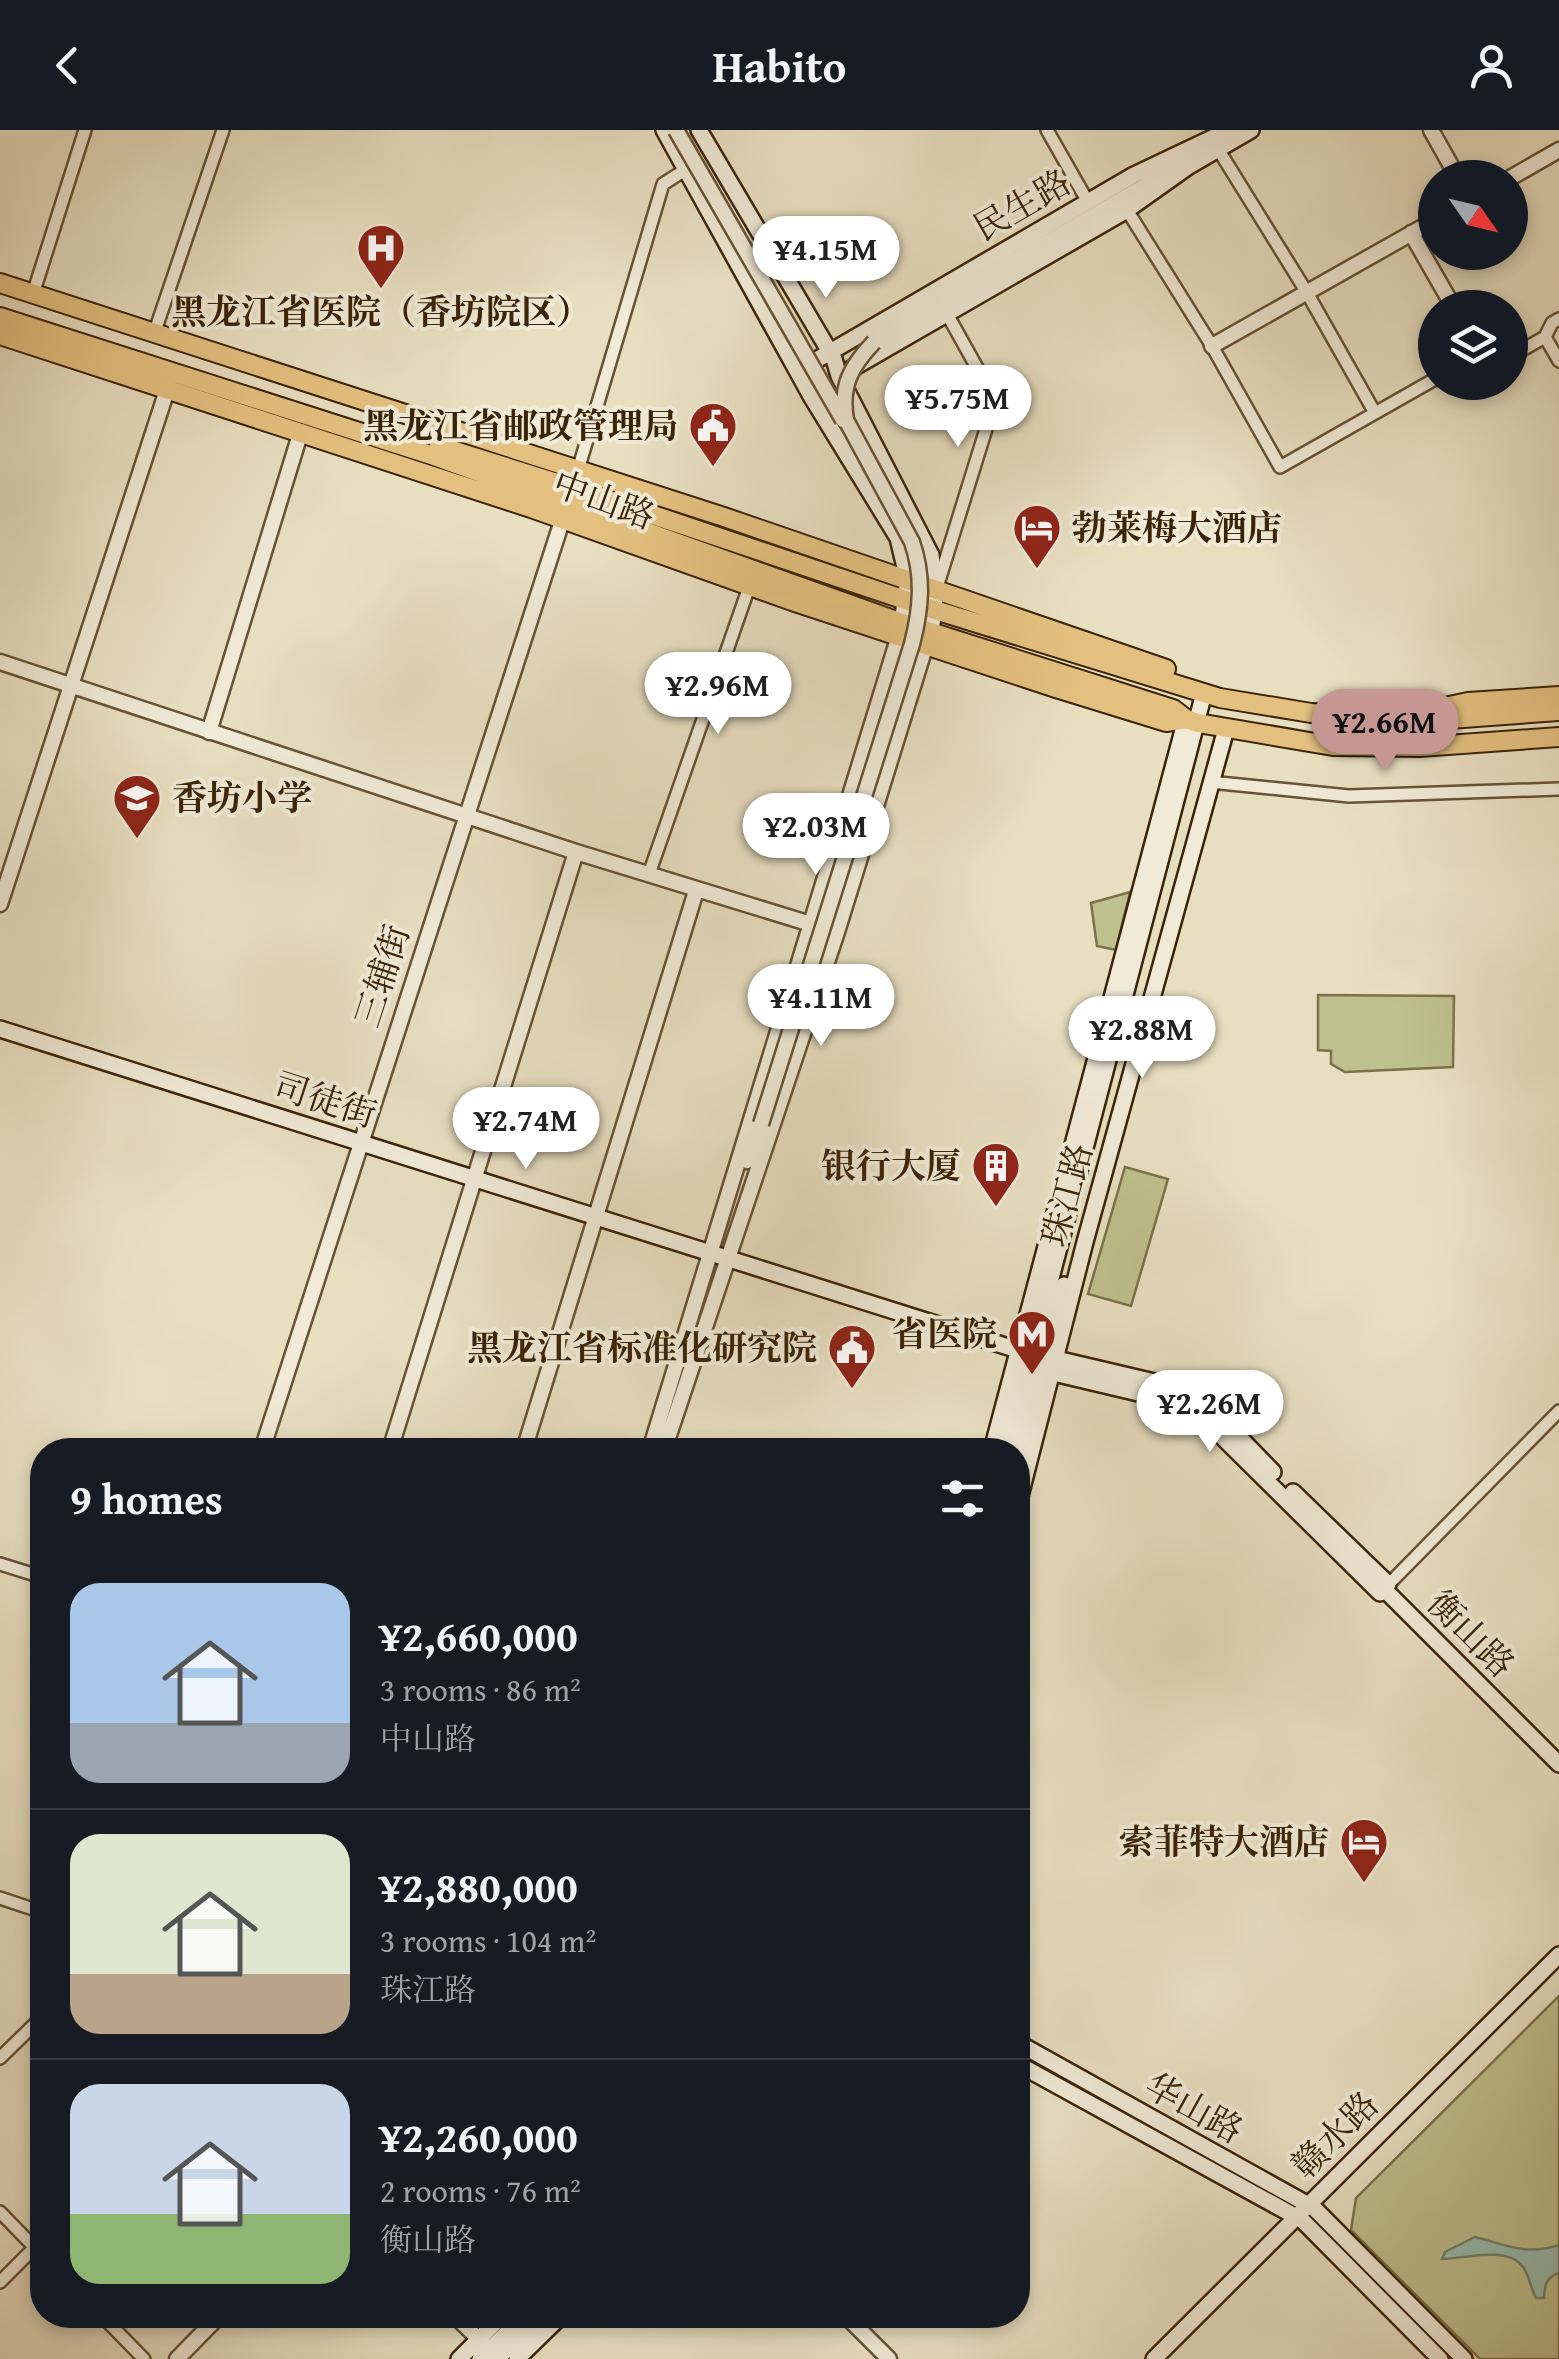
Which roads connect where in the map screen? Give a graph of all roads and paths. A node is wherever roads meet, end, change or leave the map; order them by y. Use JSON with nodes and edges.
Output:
{"nodes":[{"id":1,"x":85,"y":130,"type":"edge"},
{"id":2,"x":223,"y":130,"type":"edge"},
{"id":3,"x":664,"y":130,"type":"edge"},
{"id":4,"x":676,"y":130,"type":"edge"},
{"id":5,"x":699,"y":130,"type":"edge"},
{"id":6,"x":1047,"y":130,"type":"edge"},
{"id":7,"x":1229,"y":130,"type":"edge"},
{"id":8,"x":1251,"y":130,"type":"edge"},
{"id":9,"x":1432,"y":130,"type":"edge"},
{"id":10,"x":1212,"y":146,"type":"junction"},
{"id":11,"x":1559,"y":150,"type":"edge"},
{"id":12,"x":1448,"y":160,"type":"edge"},
{"id":13,"x":1528,"y":168,"type":"edge"},
{"id":14,"x":685,"y":170,"type":"junction"},
{"id":15,"x":1088,"y":202,"type":"junction"},
{"id":16,"x":1126,"y":210,"type":"junction"},
{"id":17,"x":1418,"y":229,"type":"edge"},
{"id":18,"x":1411,"y":233,"type":"junction"},
{"id":19,"x":0,"y":284,"type":"edge"},
{"id":20,"x":1444,"y":290,"type":"edge"},
{"id":21,"x":1306,"y":291,"type":"junction"},
{"id":22,"x":33,"y":294,"type":"junction"},
{"id":23,"x":0,"y":307,"type":"edge"},
{"id":24,"x":947,"y":314,"type":"junction"},
{"id":25,"x":0,"y":318,"type":"edge"},
{"id":26,"x":1559,"y":318,"type":"edge"},
{"id":27,"x":154,"y":334,"type":"junction"},
{"id":28,"x":0,"y":335,"type":"edge"},
{"id":29,"x":1545,"y":337,"type":"junction"},
{"id":30,"x":1212,"y":346,"type":"junction"},
{"id":31,"x":1528,"y":347,"type":"edge"},
{"id":32,"x":830,"y":352,"type":"junction"},
{"id":33,"x":1559,"y":360,"type":"edge"},
{"id":34,"x":798,"y":371,"type":"junction"},
{"id":35,"x":839,"y":376,"type":"junction"},
{"id":36,"x":168,"y":388,"type":"junction"},
{"id":37,"x":1418,"y":389,"type":"edge"},
{"id":38,"x":1375,"y":413,"type":"junction"},
{"id":39,"x":302,"y":431,"type":"junction"},
{"id":40,"x":852,"y":435,"type":"junction"},
{"id":41,"x":531,"y":466,"type":"junction"},
{"id":42,"x":574,"y":478,"type":"junction"},
{"id":43,"x":592,"y":494,"type":"junction"},
{"id":44,"x":531,"y":508,"type":"junction"},
{"id":45,"x":577,"y":508,"type":"junction"},
{"id":46,"x":724,"y":518,"type":"junction"},
{"id":47,"x":562,"y":521,"type":"junction"},
{"id":48,"x":696,"y":529,"type":"junction"},
{"id":49,"x":679,"y":541,"type":"junction"},
{"id":50,"x":750,"y":547,"type":"junction"},
{"id":51,"x":707,"y":572,"type":"junction"},
{"id":52,"x":908,"y":580,"type":"junction"},
{"id":53,"x":749,"y":586,"type":"junction"},
{"id":54,"x":936,"y":590,"type":"junction"},
{"id":55,"x":907,"y":601,"type":"junction"},
{"id":56,"x":935,"y":610,"type":"junction"},
{"id":57,"x":900,"y":629,"type":"junction"},
{"id":58,"x":928,"y":638,"type":"junction"},
{"id":59,"x":0,"y":662,"type":"edge"},
{"id":60,"x":69,"y":684,"type":"junction"},
{"id":61,"x":1212,"y":695,"type":"junction"},
{"id":62,"x":1559,"y":696,"type":"edge"},
{"id":63,"x":1559,"y":711,"type":"edge"},
{"id":64,"x":1396,"y":716,"type":"junction"},
{"id":65,"x":1206,"y":725,"type":"junction"},
{"id":66,"x":208,"y":732,"type":"junction"},
{"id":67,"x":1559,"y":738,"type":"edge"},
{"id":68,"x":1210,"y":782,"type":"junction"},
{"id":69,"x":1559,"y":789,"type":"edge"},
{"id":70,"x":465,"y":816,"type":"junction"},
{"id":71,"x":576,"y":852,"type":"junction"},
{"id":72,"x":648,"y":874,"type":"junction"},
{"id":73,"x":696,"y":890,"type":"junction"},
{"id":74,"x":0,"y":904,"type":"edge"},
{"id":75,"x":810,"y":925,"type":"junction"},
{"id":76,"x":837,"y":932,"type":"junction"},
{"id":77,"x":0,"y":1028,"type":"edge"},
{"id":78,"x":359,"y":1142,"type":"junction"},
{"id":79,"x":473,"y":1178,"type":"junction"},
{"id":80,"x":596,"y":1217,"type":"junction"},
{"id":81,"x":718,"y":1233,"type":"junction"},
{"id":82,"x":720,"y":1255,"type":"junction"},
{"id":83,"x":1040,"y":1361,"type":"junction"},
{"id":84,"x":1559,"y":1411,"type":"edge"},
{"id":85,"x":266,"y":1438,"type":"edge"},
{"id":86,"x":394,"y":1438,"type":"edge"},
{"id":87,"x":528,"y":1438,"type":"edge"},
{"id":88,"x":654,"y":1438,"type":"edge"},
{"id":89,"x":667,"y":1438,"type":"edge"},
{"id":90,"x":998,"y":1438,"type":"edge"},
{"id":91,"x":1011,"y":1438,"type":"edge"},
{"id":92,"x":1022,"y":1438,"type":"edge"},
{"id":93,"x":1028,"y":1438,"type":"edge"},
{"id":94,"x":0,"y":1564,"type":"edge"},
{"id":95,"x":30,"y":1573,"type":"edge"},
{"id":96,"x":1384,"y":1589,"type":"junction"},
{"id":97,"x":1559,"y":1764,"type":"edge"},
{"id":98,"x":0,"y":1898,"type":"edge"},
{"id":99,"x":30,"y":1908,"type":"edge"},
{"id":100,"x":1559,"y":1955,"type":"edge"},
{"id":101,"x":1559,"y":1967,"type":"edge"},
{"id":102,"x":30,"y":2028,"type":"edge"},
{"id":103,"x":1030,"y":2051,"type":"edge"},
{"id":104,"x":0,"y":2058,"type":"edge"},
{"id":105,"x":1030,"y":2070,"type":"edge"},
{"id":106,"x":0,"y":2212,"type":"edge"},
{"id":107,"x":1305,"y":2212,"type":"junction"},
{"id":108,"x":30,"y":2239,"type":"edge"},
{"id":109,"x":30,"y":2256,"type":"edge"},
{"id":110,"x":0,"y":2282,"type":"edge"},
{"id":111,"x":114,"y":2328,"type":"edge"},
{"id":112,"x":207,"y":2328,"type":"edge"},
{"id":113,"x":470,"y":2328,"type":"edge"},
{"id":114,"x":502,"y":2328,"type":"edge"},
{"id":115,"x":517,"y":2328,"type":"edge"},
{"id":116,"x":528,"y":2328,"type":"edge"},
{"id":117,"x":542,"y":2328,"type":"edge"},
{"id":118,"x":858,"y":2328,"type":"edge"},
{"id":119,"x":501,"y":2354,"type":"edge"},
{"id":120,"x":144,"y":2359,"type":"edge"},
{"id":121,"x":177,"y":2359,"type":"edge"},
{"id":122,"x":458,"y":2359,"type":"edge"},
{"id":123,"x":888,"y":2359,"type":"edge"},
{"id":124,"x":1158,"y":2359,"type":"edge"},
{"id":125,"x":1440,"y":2359,"type":"edge"},
{"id":126,"x":1464,"y":2359,"type":"edge"}],
"edges":[{"from":1,"to":22,"type":"street"},
{"from":2,"to":27,"type":"street"},
{"from":3,"to":14,"type":"main road"},
{"from":4,"to":40,"type":"street","bridge":true},
{"from":5,"to":32,"type":"main road"},
{"from":6,"to":15,"type":"street"},
{"from":7,"to":10,"type":"main road","name":"民生路"},
{"from":8,"to":10,"type":"main road","name":"民生路"},
{"from":9,"to":12,"type":"street"},
{"from":10,"to":15,"type":"main road","name":"民生路"},
{"from":10,"to":16,"type":"main road","name":"民生路"},
{"from":10,"to":21,"type":"street"},
{"from":10,"to":40,"type":"street","bridge":true},
{"from":11,"to":13,"type":"street"},
{"from":14,"to":34,"type":"main road"},
{"from":14,"to":42,"type":"street"},
{"from":15,"to":32,"type":"main road","name":"民生路"},
{"from":16,"to":24,"type":"main road","name":"民生路"},
{"from":16,"to":30,"type":"street"},
{"from":17,"to":18,"type":"street"},
{"from":18,"to":20,"type":"street"},
{"from":18,"to":21,"type":"street"},
{"from":19,"to":22,"type":"main road","name":"中山路"},
{"from":21,"to":30,"type":"street"},
{"from":21,"to":38,"type":"street"},
{"from":22,"to":27,"type":"main road","name":"中山路"},
{"from":23,"to":41,"type":"main road","name":"中山路"},
{"from":24,"to":35,"type":"main road","name":"民生路"},
{"from":24,"to":54,"type":"street"},
{"from":25,"to":45,"type":"main road","name":"中山路"},
{"from":26,"to":29,"type":"street"},
{"from":27,"to":41,"type":"main road","name":"中山路"},
{"from":28,"to":36,"type":"main road","name":"中山路"},
{"from":29,"to":31,"type":"street"},
{"from":29,"to":33,"type":"street"},
{"from":30,"to":38,"type":"street"},
{"from":32,"to":34,"type":"main road","name":"民生路"},
{"from":32,"to":35,"type":"main road"},
{"from":34,"to":52,"type":"main road"},
{"from":35,"to":54,"type":"main road"},
{"from":36,"to":39,"type":"main road","name":"中山路"},
{"from":36,"to":60,"type":"street"},
{"from":37,"to":38,"type":"street"},
{"from":39,"to":44,"type":"main road","name":"中山路"},
{"from":39,"to":66,"type":"street"},
{"from":40,"to":81,"type":"street","bridge":true},
{"from":41,"to":42,"type":"main road"},
{"from":41,"to":43,"type":"main road"},
{"from":42,"to":43,"type":"main road","name":"中山路"},
{"from":42,"to":46,"type":"main road"},
{"from":43,"to":48,"type":"main road","name":"中山路"},
{"from":44,"to":45,"type":"main road"},
{"from":44,"to":47,"type":"main road","name":"中山路"},
{"from":45,"to":49,"type":"main road","name":"中山路"},
{"from":46,"to":48,"type":"main road"},
{"from":46,"to":50,"type":"main road"},
{"from":46,"to":52,"type":"main road"},
{"from":47,"to":51,"type":"main road","name":"中山路"},
{"from":47,"to":70,"type":"street","name":"三辅街"},
{"from":48,"to":50,"type":"main road","name":"中山路"},
{"from":49,"to":51,"type":"main road"},
{"from":49,"to":57,"type":"main road","name":"中山路"},
{"from":50,"to":55,"type":"main road","name":"中山路"},
{"from":51,"to":53,"type":"main road","name":"中山路"},
{"from":52,"to":54,"type":"main road"},
{"from":52,"to":55,"type":"main road"},
{"from":53,"to":57,"type":"main road","name":"中山路"},
{"from":53,"to":72,"type":"street"},
{"from":54,"to":56,"type":"main road"},
{"from":54,"to":61,"type":"main road"},
{"from":55,"to":56,"type":"main road","name":"中山路"},
{"from":55,"to":57,"type":"main road"},
{"from":56,"to":58,"type":"main road"},
{"from":56,"to":61,"type":"main road"},
{"from":57,"to":58,"type":"main road","name":"中山路"},
{"from":57,"to":75,"type":"street"},
{"from":58,"to":65,"type":"main road","name":"中山路"},
{"from":58,"to":76,"type":"street"},
{"from":59,"to":60,"type":"street"},
{"from":60,"to":66,"type":"street"},
{"from":60,"to":74,"type":"street"},
{"from":61,"to":64,"type":"main road"},
{"from":61,"to":65,"type":"main road","name":"珠江路"},
{"from":62,"to":64,"type":"main road"},
{"from":63,"to":64,"type":"main road"},
{"from":65,"to":67,"type":"main road","name":"中山路"},
{"from":65,"to":68,"type":"main road","name":"珠江路"},
{"from":65,"to":83,"type":"main road","name":"珠江路"},
{"from":65,"to":83,"type":"main road","name":"珠江路"},
{"from":66,"to":70,"type":"street"},
{"from":68,"to":69,"type":"street"},
{"from":68,"to":83,"type":"main road","name":"珠江路"},
{"from":70,"to":71,"type":"street"},
{"from":70,"to":78,"type":"street","name":"三辅街"},
{"from":71,"to":72,"type":"street"},
{"from":71,"to":79,"type":"street"},
{"from":72,"to":73,"type":"street"},
{"from":73,"to":75,"type":"street"},
{"from":73,"to":80,"type":"street"},
{"from":75,"to":76,"type":"street"},
{"from":75,"to":81,"type":"street"},
{"from":76,"to":82,"type":"street"},
{"from":77,"to":78,"type":"main road","name":"司徒街"},
{"from":78,"to":79,"type":"main road","name":"司徒街"},
{"from":78,"to":85,"type":"street","name":"三辅街"},
{"from":79,"to":80,"type":"main road","name":"司徒街"},
{"from":79,"to":86,"type":"street"},
{"from":80,"to":82,"type":"main road","name":"司徒街"},
{"from":80,"to":87,"type":"street"},
{"from":81,"to":82,"type":"street"},
{"from":82,"to":83,"type":"main road","name":"司徒街"},
{"from":82,"to":88,"type":"street"},
{"from":82,"to":89,"type":"street"},
{"from":83,"to":90,"type":"main road","name":"珠江路"},
{"from":83,"to":91,"type":"main road","name":"珠江路"},
{"from":83,"to":92,"type":"main road","name":"珠江路"},
{"from":83,"to":93,"type":"main road","name":"珠江路"},
{"from":83,"to":96,"type":"main road","name":"衡山路"},
{"from":84,"to":96,"type":"street"},
{"from":94,"to":95,"type":"street"},
{"from":96,"to":97,"type":"main road","name":"衡山路"},
{"from":98,"to":99,"type":"street"},
{"from":100,"to":107,"type":"main road","name":"赣水路"},
{"from":101,"to":107,"type":"main road","name":"赣水路"},
{"from":102,"to":104,"type":"street"},
{"from":103,"to":107,"type":"main road","name":"华山路"},
{"from":105,"to":107,"type":"main road","name":"华山路"},
{"from":106,"to":108,"type":"street"},
{"from":107,"to":124,"type":"main road","name":"赣水路"},
{"from":107,"to":125,"type":"main road","name":"华山路"},
{"from":107,"to":126,"type":"main road","name":"华山路"},
{"from":109,"to":110,"type":"street"},
{"from":111,"to":120,"type":"street"},
{"from":112,"to":121,"type":"street"},
{"from":113,"to":119,"type":"street"},
{"from":114,"to":119,"type":"main road"},
{"from":115,"to":119,"type":"main road"},
{"from":116,"to":119,"type":"main road"},
{"from":117,"to":119,"type":"main road"},
{"from":118,"to":123,"type":"street"},
{"from":119,"to":122,"type":"main road"}]}
